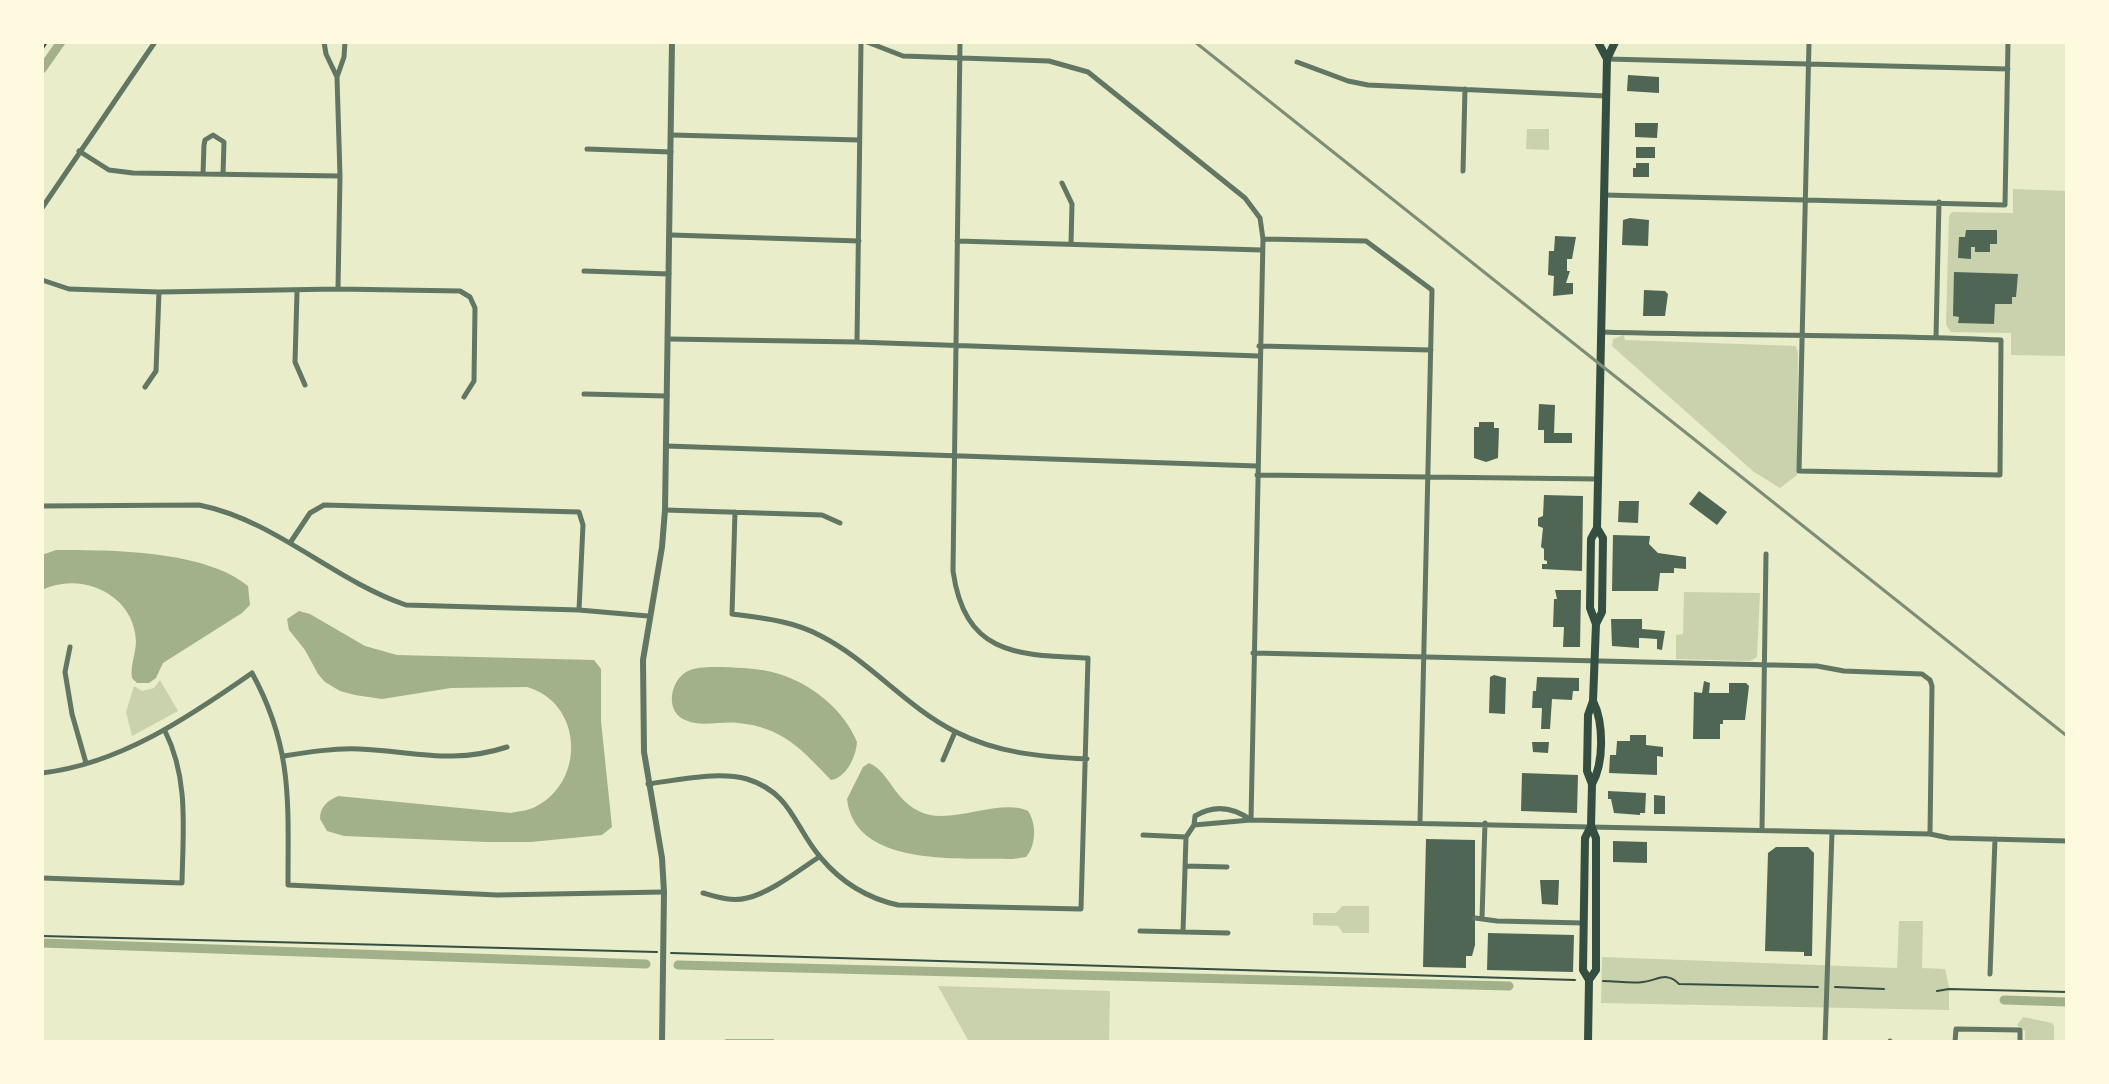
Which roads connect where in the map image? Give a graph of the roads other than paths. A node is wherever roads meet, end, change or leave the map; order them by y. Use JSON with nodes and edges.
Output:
{"nodes":[{"id":1,"x":155,"y":42,"type":"edge"},
{"id":2,"x":324,"y":42,"type":"edge"},
{"id":3,"x":345,"y":42,"type":"edge"},
{"id":4,"x":672,"y":42,"type":"edge"},
{"id":5,"x":864,"y":42,"type":"edge"},
{"id":6,"x":960,"y":42,"type":"edge"},
{"id":7,"x":1598,"y":42,"type":"edge"},
{"id":8,"x":1615,"y":42,"type":"edge"},
{"id":9,"x":1809,"y":42,"type":"edge"},
{"id":10,"x":2008,"y":42,"type":"edge"},
{"id":11,"x":960,"y":58,"type":"junction"},
{"id":12,"x":1607,"y":59,"type":"junction"},
{"id":13,"x":1297,"y":62,"type":"dead end"},
{"id":14,"x":1809,"y":64,"type":"junction"},
{"id":15,"x":2008,"y":69,"type":"junction"},
{"id":16,"x":337,"y":77,"type":"junction"},
{"id":17,"x":1465,"y":89,"type":"junction"},
{"id":18,"x":1607,"y":96,"type":"junction"},
{"id":19,"x":672,"y":135,"type":"junction"},
{"id":20,"x":859,"y":140,"type":"junction"},
{"id":21,"x":587,"y":149,"type":"dead end"},
{"id":22,"x":79,"y":151,"type":"junction"},
{"id":23,"x":672,"y":152,"type":"junction"},
{"id":24,"x":1463,"y":171,"type":"dead end"},
{"id":25,"x":203,"y":174,"type":"junction"},
{"id":26,"x":223,"y":174,"type":"junction"},
{"id":27,"x":340,"y":176,"type":"junction"},
{"id":28,"x":1062,"y":183,"type":"dead end"},
{"id":29,"x":1604,"y":195,"type":"junction"},
{"id":30,"x":1805,"y":199,"type":"junction"},
{"id":31,"x":1939,"y":202,"type":"junction"},
{"id":32,"x":42,"y":208,"type":"edge"},
{"id":33,"x":671,"y":235,"type":"junction"},
{"id":34,"x":1263,"y":239,"type":"junction"},
{"id":35,"x":859,"y":241,"type":"junction"},
{"id":36,"x":957,"y":241,"type":"junction"},
{"id":37,"x":1071,"y":244,"type":"junction"},
{"id":38,"x":1262,"y":250,"type":"junction"},
{"id":39,"x":584,"y":271,"type":"dead end"},
{"id":40,"x":670,"y":274,"type":"junction"},
{"id":41,"x":42,"y":280,"type":"edge"},
{"id":42,"x":338,"y":289,"type":"junction"},
{"id":43,"x":159,"y":292,"type":"junction"},
{"id":44,"x":297,"y":292,"type":"junction"},
{"id":45,"x":1601,"y":332,"type":"junction"},
{"id":46,"x":1802,"y":335,"type":"junction"},
{"id":47,"x":1936,"y":337,"type":"junction"},
{"id":48,"x":668,"y":339,"type":"junction"},
{"id":49,"x":857,"y":342,"type":"junction"},
{"id":50,"x":956,"y":346,"type":"junction"},
{"id":51,"x":1259,"y":346,"type":"junction"},
{"id":52,"x":1431,"y":350,"type":"junction"},
{"id":53,"x":1259,"y":356,"type":"junction"},
{"id":54,"x":305,"y":385,"type":"dead end"},
{"id":55,"x":145,"y":387,"type":"dead end"},
{"id":56,"x":584,"y":394,"type":"dead end"},
{"id":57,"x":667,"y":396,"type":"junction"},
{"id":58,"x":464,"y":397,"type":"dead end"},
{"id":59,"x":666,"y":446,"type":"junction"},
{"id":60,"x":954,"y":455,"type":"junction"},
{"id":61,"x":1257,"y":466,"type":"junction"},
{"id":62,"x":1257,"y":475,"type":"junction"},
{"id":63,"x":1429,"y":477,"type":"junction"},
{"id":64,"x":1598,"y":479,"type":"junction"},
{"id":65,"x":42,"y":506,"type":"edge"},
{"id":66,"x":665,"y":510,"type":"junction"},
{"id":67,"x":735,"y":512,"type":"junction"},
{"id":68,"x":840,"y":523,"type":"dead end"},
{"id":69,"x":290,"y":543,"type":"junction"},
{"id":70,"x":1766,"y":554,"type":"dead end"},
{"id":71,"x":579,"y":610,"type":"junction"},
{"id":72,"x":648,"y":616,"type":"junction"},
{"id":73,"x":70,"y":647,"type":"dead end"},
{"id":74,"x":1253,"y":653,"type":"junction"},
{"id":75,"x":1424,"y":658,"type":"junction"},
{"id":76,"x":1594,"y":661,"type":"junction"},
{"id":77,"x":1764,"y":665,"type":"junction"},
{"id":78,"x":165,"y":731,"type":"junction"},
{"id":79,"x":955,"y":732,"type":"junction"},
{"id":80,"x":507,"y":747,"type":"dead end"},
{"id":81,"x":284,"y":756,"type":"junction"},
{"id":82,"x":1087,"y":759,"type":"junction"},
{"id":83,"x":943,"y":760,"type":"dead end"},
{"id":84,"x":86,"y":763,"type":"junction"},
{"id":85,"x":42,"y":773,"type":"edge"},
{"id":86,"x":647,"y":784,"type":"junction"},
{"id":87,"x":1251,"y":820,"type":"junction"},
{"id":88,"x":1420,"y":822,"type":"junction"},
{"id":89,"x":1485,"y":823,"type":"junction"},
{"id":90,"x":1194,"y":825,"type":"junction"},
{"id":91,"x":1591,"y":826,"type":"junction"},
{"id":92,"x":1762,"y":830,"type":"junction"},
{"id":93,"x":1832,"y":832,"type":"junction"},
{"id":94,"x":1930,"y":834,"type":"junction"},
{"id":95,"x":1143,"y":835,"type":"dead end"},
{"id":96,"x":1186,"y":837,"type":"junction"},
{"id":97,"x":1995,"y":839,"type":"junction"},
{"id":98,"x":2067,"y":841,"type":"edge"},
{"id":99,"x":819,"y":857,"type":"junction"},
{"id":100,"x":1185,"y":866,"type":"junction"},
{"id":101,"x":1227,"y":867,"type":"dead end"},
{"id":102,"x":42,"y":878,"type":"edge"},
{"id":103,"x":664,"y":892,"type":"junction"},
{"id":104,"x":703,"y":893,"type":"dead end"},
{"id":105,"x":1583,"y":923,"type":"junction"},
{"id":106,"x":1140,"y":931,"type":"dead end"},
{"id":107,"x":1183,"y":932,"type":"junction"},
{"id":108,"x":1228,"y":933,"type":"dead end"},
{"id":109,"x":1990,"y":974,"type":"dead end"},
{"id":110,"x":1589,"y":980,"type":"junction"},
{"id":111,"x":726,"y":1041,"type":"edge"},
{"id":112,"x":662,"y":1042,"type":"edge"},
{"id":113,"x":773,"y":1042,"type":"edge"},
{"id":114,"x":1588,"y":1042,"type":"edge"},
{"id":115,"x":1825,"y":1042,"type":"edge"},
{"id":116,"x":1955,"y":1042,"type":"edge"},
{"id":117,"x":2020,"y":1042,"type":"edge"}],
"edges":[{"from":1,"to":22,"type":"street"},
{"from":2,"to":16,"type":"street"},
{"from":3,"to":16,"type":"street"},
{"from":4,"to":19,"type":"street"},
{"from":5,"to":11,"type":"street"},
{"from":5,"to":20,"type":"street"},
{"from":6,"to":11,"type":"street"},
{"from":7,"to":12,"type":"main road"},
{"from":8,"to":12,"type":"main road"},
{"from":9,"to":14,"type":"street"},
{"from":10,"to":15,"type":"street"},
{"from":11,"to":34,"type":"street"},
{"from":11,"to":36,"type":"street"},
{"from":12,"to":14,"type":"street"},
{"from":12,"to":18,"type":"main road"},
{"from":13,"to":17,"type":"street"},
{"from":14,"to":15,"type":"street"},
{"from":14,"to":30,"type":"street"},
{"from":15,"to":31,"type":"street"},
{"from":16,"to":27,"type":"street"},
{"from":17,"to":18,"type":"street"},
{"from":17,"to":24,"type":"street"},
{"from":18,"to":29,"type":"main road"},
{"from":19,"to":20,"type":"street"},
{"from":19,"to":23,"type":"street"},
{"from":20,"to":35,"type":"street"},
{"from":21,"to":23,"type":"street"},
{"from":22,"to":25,"type":"street"},
{"from":22,"to":32,"type":"street"},
{"from":23,"to":33,"type":"street"},
{"from":25,"to":26,"type":"street"},
{"from":25,"to":26,"type":"street"},
{"from":26,"to":27,"type":"street"},
{"from":27,"to":42,"type":"street"},
{"from":28,"to":37,"type":"street"},
{"from":29,"to":30,"type":"street"},
{"from":29,"to":45,"type":"main road"},
{"from":30,"to":31,"type":"street"},
{"from":30,"to":46,"type":"street"},
{"from":31,"to":47,"type":"street"},
{"from":33,"to":35,"type":"street"},
{"from":33,"to":40,"type":"street"},
{"from":34,"to":38,"type":"street"},
{"from":34,"to":52,"type":"street"},
{"from":35,"to":49,"type":"street"},
{"from":36,"to":37,"type":"street"},
{"from":36,"to":50,"type":"street"},
{"from":37,"to":38,"type":"street"},
{"from":38,"to":51,"type":"street"},
{"from":39,"to":40,"type":"street"},
{"from":40,"to":48,"type":"street"},
{"from":41,"to":43,"type":"street"},
{"from":42,"to":44,"type":"street"},
{"from":42,"to":58,"type":"street"},
{"from":43,"to":44,"type":"street"},
{"from":43,"to":55,"type":"street"},
{"from":44,"to":54,"type":"street"},
{"from":45,"to":46,"type":"street"},
{"from":45,"to":64,"type":"main road"},
{"from":46,"to":47,"type":"street"},
{"from":46,"to":47,"type":"street"},
{"from":48,"to":49,"type":"street"},
{"from":48,"to":57,"type":"street"},
{"from":49,"to":50,"type":"street"},
{"from":50,"to":53,"type":"street"},
{"from":50,"to":60,"type":"street"},
{"from":51,"to":52,"type":"street"},
{"from":51,"to":53,"type":"street"},
{"from":52,"to":63,"type":"street"},
{"from":53,"to":61,"type":"street"},
{"from":56,"to":57,"type":"street"},
{"from":57,"to":59,"type":"street"},
{"from":59,"to":60,"type":"street"},
{"from":59,"to":66,"type":"street"},
{"from":60,"to":61,"type":"street"},
{"from":60,"to":82,"type":"street"},
{"from":61,"to":62,"type":"street"},
{"from":62,"to":63,"type":"street"},
{"from":62,"to":74,"type":"street"},
{"from":63,"to":64,"type":"street"},
{"from":63,"to":75,"type":"street"},
{"from":64,"to":76,"type":"main road"},
{"from":65,"to":69,"type":"street"},
{"from":66,"to":67,"type":"street"},
{"from":66,"to":72,"type":"street"},
{"from":67,"to":68,"type":"street"},
{"from":67,"to":79,"type":"street"},
{"from":69,"to":71,"type":"street"},
{"from":69,"to":71,"type":"street"},
{"from":70,"to":77,"type":"street"},
{"from":71,"to":72,"type":"street"},
{"from":72,"to":86,"type":"street"},
{"from":73,"to":84,"type":"street"},
{"from":74,"to":75,"type":"street"},
{"from":74,"to":87,"type":"street"},
{"from":75,"to":76,"type":"street"},
{"from":75,"to":88,"type":"street"},
{"from":76,"to":77,"type":"street"},
{"from":76,"to":91,"type":"main road"},
{"from":77,"to":92,"type":"street"},
{"from":77,"to":94,"type":"street"},
{"from":78,"to":81,"type":"street"},
{"from":78,"to":84,"type":"street"},
{"from":78,"to":102,"type":"street"},
{"from":79,"to":82,"type":"street"},
{"from":79,"to":83,"type":"street"},
{"from":80,"to":81,"type":"street"},
{"from":81,"to":103,"type":"street"},
{"from":82,"to":99,"type":"street"},
{"from":84,"to":85,"type":"street"},
{"from":86,"to":99,"type":"street"},
{"from":86,"to":103,"type":"street"},
{"from":87,"to":88,"type":"street"},
{"from":87,"to":90,"type":"street"},
{"from":87,"to":90,"type":"street"},
{"from":88,"to":89,"type":"street"},
{"from":89,"to":91,"type":"street"},
{"from":89,"to":105,"type":"street"},
{"from":90,"to":96,"type":"street"},
{"from":91,"to":92,"type":"street"},
{"from":91,"to":105,"type":"main road"},
{"from":91,"to":110,"type":"main road"},
{"from":92,"to":93,"type":"street"},
{"from":93,"to":94,"type":"street"},
{"from":93,"to":115,"type":"street"},
{"from":94,"to":97,"type":"street"},
{"from":95,"to":96,"type":"street"},
{"from":96,"to":100,"type":"street"},
{"from":97,"to":98,"type":"street"},
{"from":97,"to":109,"type":"street"},
{"from":99,"to":104,"type":"street"},
{"from":100,"to":101,"type":"street"},
{"from":100,"to":107,"type":"street"},
{"from":103,"to":112,"type":"street"},
{"from":105,"to":110,"type":"main road"},
{"from":106,"to":107,"type":"street"},
{"from":107,"to":108,"type":"street"},
{"from":110,"to":114,"type":"main road"},
{"from":111,"to":113,"type":"street"},
{"from":116,"to":117,"type":"street"}]}
